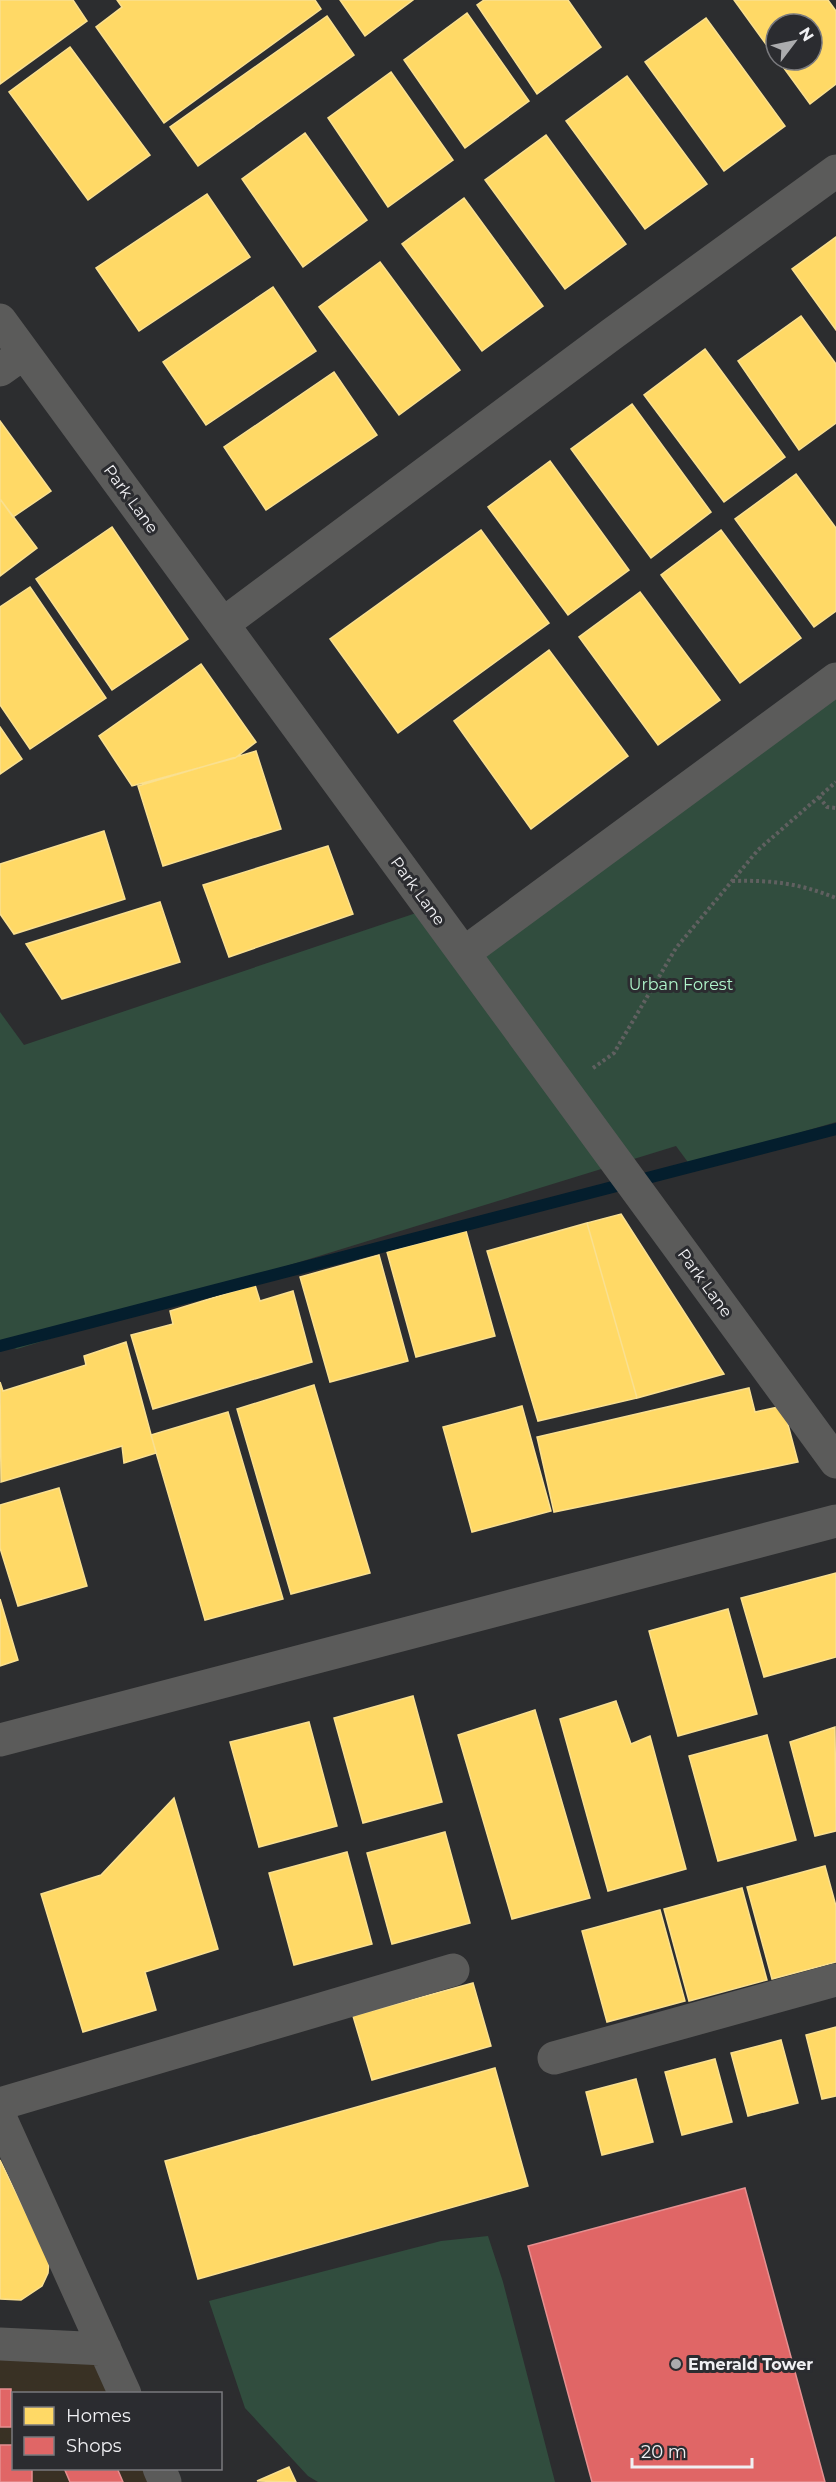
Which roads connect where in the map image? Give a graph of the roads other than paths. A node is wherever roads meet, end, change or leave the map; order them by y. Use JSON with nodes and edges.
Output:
{"nodes":[{"id":1,"x":836,"y":171,"type":"edge"},
{"id":2,"x":0,"y":320,"type":"edge"},
{"id":3,"x":12,"y":361,"type":"edge"},
{"id":4,"x":222,"y":624,"type":"junction"},
{"id":5,"x":836,"y":679,"type":"edge"},
{"id":6,"x":464,"y":953,"type":"junction"},
{"id":7,"x":836,"y":1462,"type":"edge"},
{"id":8,"x":836,"y":1521,"type":"edge"},
{"id":9,"x":0,"y":1740,"type":"edge"},
{"id":10,"x":453,"y":1970,"type":"dead end"},
{"id":11,"x":836,"y":1980,"type":"edge"},
{"id":12,"x":555,"y":2058,"type":"dead end"},
{"id":13,"x":0,"y":2104,"type":"edge"},
{"id":14,"x":0,"y":2117,"type":"edge"},
{"id":15,"x":0,"y":2344,"type":"edge"},
{"id":16,"x":105,"y":2349,"type":"junction"},
{"id":17,"x":124,"y":2392,"type":"edge"}],
"edges":[{"from":1,"to":4,"type":"street"},
{"from":2,"to":3,"type":"street","name":"Park Lane"},
{"from":3,"to":4,"type":"street","name":"Park Lane"},
{"from":4,"to":6,"type":"street","name":"Park Lane"},
{"from":5,"to":6,"type":"street"},
{"from":6,"to":7,"type":"street","name":"Park Lane"},
{"from":8,"to":9,"type":"street"},
{"from":10,"to":13,"type":"street"},
{"from":11,"to":12,"type":"street"},
{"from":14,"to":16,"type":"street"},
{"from":15,"to":16,"type":"street"},
{"from":16,"to":17,"type":"street"}]}
